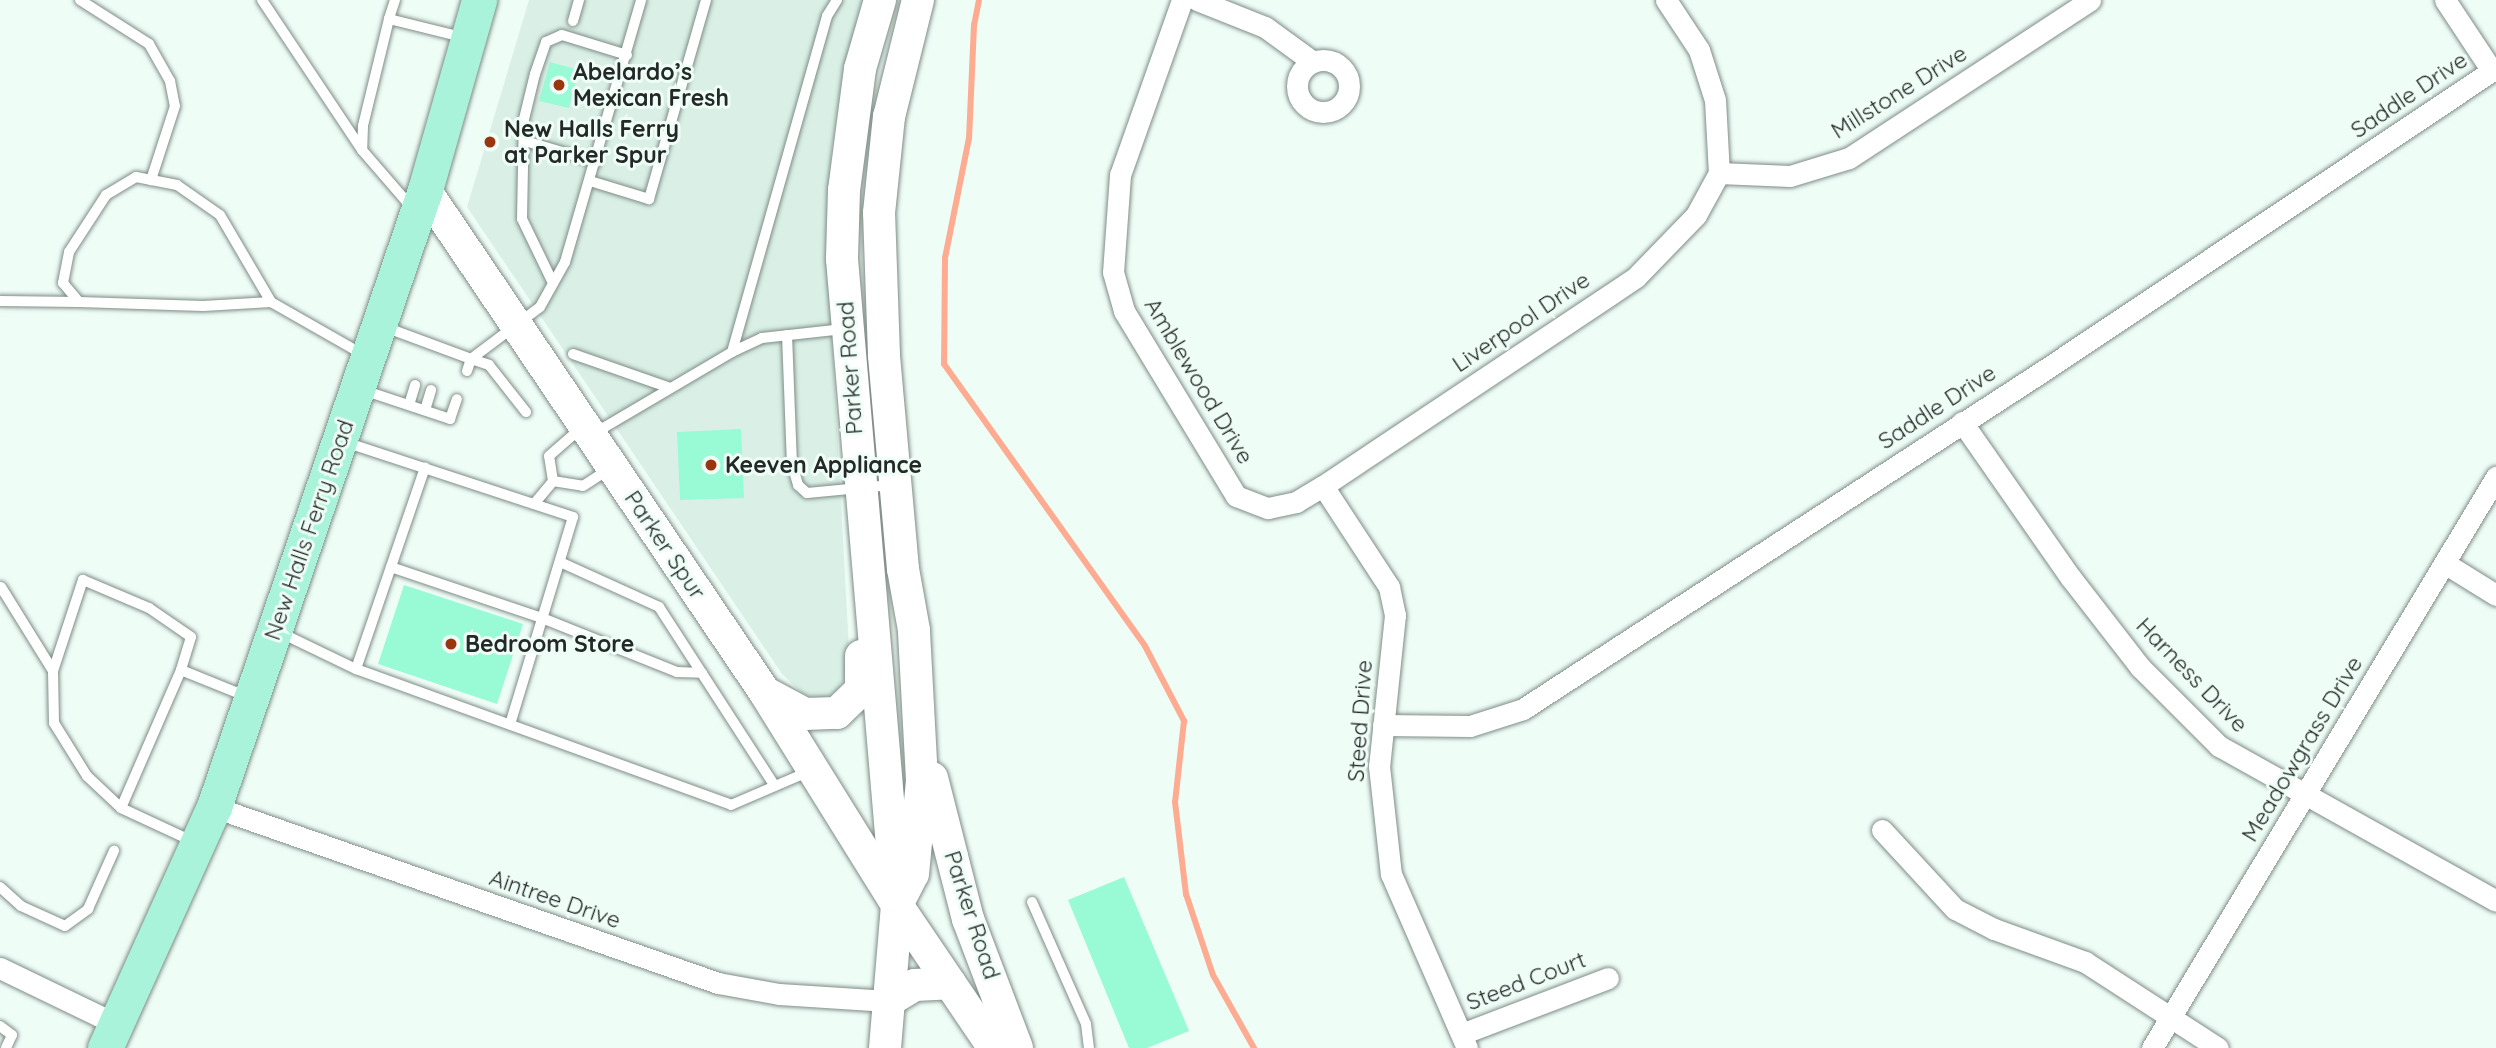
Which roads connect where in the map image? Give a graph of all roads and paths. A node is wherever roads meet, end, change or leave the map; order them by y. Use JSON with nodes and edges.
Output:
{"nodes":[{"id":1,"x":80,"y":0,"type":"edge"},
{"id":2,"x":262,"y":0,"type":"edge"},
{"id":3,"x":395,"y":0,"type":"edge"},
{"id":4,"x":479,"y":0,"type":"edge"},
{"id":5,"x":579,"y":0,"type":"edge"},
{"id":6,"x":641,"y":0,"type":"edge"},
{"id":7,"x":706,"y":0,"type":"edge"},
{"id":8,"x":837,"y":0,"type":"edge"},
{"id":9,"x":880,"y":0,"type":"edge"},
{"id":10,"x":918,"y":0,"type":"edge"},
{"id":11,"x":1182,"y":0,"type":"edge"},
{"id":12,"x":1197,"y":0,"type":"edge"},
{"id":13,"x":1666,"y":0,"type":"edge"},
{"id":14,"x":2090,"y":0,"type":"edge"},
{"id":15,"x":2445,"y":0,"type":"edge"},
{"id":16,"x":389,"y":19,"type":"junction"},
{"id":17,"x":573,"y":21,"type":"dead end"},
{"id":18,"x":468,"y":38,"type":"junction"},
{"id":19,"x":626,"y":55,"type":"junction"},
{"id":20,"x":1313,"y":62,"type":"dead end"},
{"id":21,"x":2494,"y":69,"type":"edge"},
{"id":22,"x":525,"y":141,"type":"junction"},
{"id":23,"x":362,"y":150,"type":"junction"},
{"id":24,"x":596,"y":162,"type":"junction"},
{"id":25,"x":1719,"y":173,"type":"junction"},
{"id":26,"x":151,"y":180,"type":"junction"},
{"id":27,"x":590,"y":181,"type":"junction"},
{"id":28,"x":421,"y":201,"type":"junction"},
{"id":29,"x":553,"y":283,"type":"junction"},
{"id":30,"x":0,"y":301,"type":"edge"},
{"id":31,"x":79,"y":302,"type":"junction"},
{"id":32,"x":271,"y":302,"type":"junction"},
{"id":33,"x":516,"y":325,"type":"junction"},
{"id":34,"x":846,"y":328,"type":"junction"},
{"id":35,"x":786,"y":335,"type":"junction"},
{"id":36,"x":429,"y":343,"type":"junction"},
{"id":37,"x":444,"y":349,"type":"junction"},
{"id":38,"x":732,"y":352,"type":"junction"},
{"id":39,"x":573,"y":354,"type":"dead end"},
{"id":40,"x":425,"y":355,"type":"dead end"},
{"id":41,"x":368,"y":357,"type":"junction"},
{"id":42,"x":471,"y":359,"type":"junction"},
{"id":43,"x":440,"y":362,"type":"dead end"},
{"id":44,"x":467,"y":371,"type":"dead end"},
{"id":45,"x":415,"y":386,"type":"dead end"},
{"id":46,"x":670,"y":388,"type":"junction"},
{"id":47,"x":431,"y":390,"type":"dead end"},
{"id":48,"x":457,"y":399,"type":"dead end"},
{"id":49,"x":408,"y":405,"type":"junction"},
{"id":50,"x":425,"y":410,"type":"junction"},
{"id":51,"x":526,"y":412,"type":"dead end"},
{"id":52,"x":1962,"y":422,"type":"junction"},
{"id":53,"x":587,"y":430,"type":"junction"},
{"id":54,"x":339,"y":440,"type":"junction"},
{"id":55,"x":612,"y":467,"type":"junction"},
{"id":56,"x":425,"y":468,"type":"junction"},
{"id":57,"x":2496,"y":477,"type":"edge"},
{"id":58,"x":553,"y":481,"type":"junction"},
{"id":59,"x":895,"y":485,"type":"junction"},
{"id":60,"x":1323,"y":486,"type":"junction"},
{"id":61,"x":859,"y":489,"type":"junction"},
{"id":62,"x":534,"y":504,"type":"junction"},
{"id":63,"x":863,"y":532,"type":"junction"},
{"id":64,"x":560,"y":562,"type":"junction"},
{"id":65,"x":2446,"y":564,"type":"junction"},
{"id":66,"x":391,"y":567,"type":"junction"},
{"id":67,"x":1,"y":587,"type":"edge"},
{"id":68,"x":2496,"y":595,"type":"edge"},
{"id":69,"x":542,"y":618,"type":"junction"},
{"id":70,"x":274,"y":630,"type":"junction"},
{"id":71,"x":356,"y":669,"type":"junction"},
{"id":72,"x":181,"y":670,"type":"junction"},
{"id":73,"x":53,"y":671,"type":"junction"},
{"id":74,"x":702,"y":673,"type":"junction"},
{"id":75,"x":764,"y":691,"type":"junction"},
{"id":76,"x":251,"y":698,"type":"junction"},
{"id":77,"x":917,"y":698,"type":"junction"},
{"id":78,"x":510,"y":724,"type":"junction"},
{"id":79,"x":1384,"y":724,"type":"junction"},
{"id":80,"x":813,"y":770,"type":"junction"},
{"id":81,"x":775,"y":786,"type":"junction"},
{"id":82,"x":2303,"y":795,"type":"junction"},
{"id":83,"x":214,"y":807,"type":"junction"},
{"id":84,"x":121,"y":808,"type":"junction"},
{"id":85,"x":1882,"y":830,"type":"dead end"},
{"id":86,"x":198,"y":844,"type":"junction"},
{"id":87,"x":114,"y":851,"type":"dead end"},
{"id":88,"x":0,"y":887,"type":"edge"},
{"id":89,"x":2496,"y":901,"type":"edge"},
{"id":90,"x":1032,"y":902,"type":"dead end"},
{"id":91,"x":897,"y":905,"type":"junction"},
{"id":92,"x":0,"y":968,"type":"edge"},
{"id":93,"x":1608,"y":978,"type":"dead end"},
{"id":94,"x":950,"y":984,"type":"junction"},
{"id":95,"x":888,"y":1001,"type":"junction"},
{"id":96,"x":2172,"y":1016,"type":"junction"},
{"id":97,"x":0,"y":1026,"type":"edge"},
{"id":98,"x":112,"y":1037,"type":"edge"},
{"id":99,"x":1466,"y":1040,"type":"edge"},
{"id":100,"x":6,"y":1048,"type":"edge"},
{"id":101,"x":885,"y":1048,"type":"edge"},
{"id":102,"x":994,"y":1048,"type":"edge"},
{"id":103,"x":1017,"y":1048,"type":"edge"},
{"id":104,"x":1089,"y":1048,"type":"edge"},
{"id":105,"x":2152,"y":1048,"type":"edge"},
{"id":106,"x":2218,"y":1048,"type":"edge"}],
"edges":[{"from":1,"to":26,"type":"lane"},
{"from":2,"to":23,"type":"lane"},
{"from":3,"to":16,"type":"lane"},
{"from":4,"to":18,"type":"main road","name":"New Halls Ferry Road"},
{"from":5,"to":17,"type":"lane"},
{"from":6,"to":19,"type":"lane"},
{"from":7,"to":27,"type":"lane"},
{"from":8,"to":38,"type":"lane"},
{"from":9,"to":34,"type":"main road","name":"Parker Road"},
{"from":10,"to":59,"type":"main road","name":"Parker Road"},
{"from":11,"to":60,"type":"street","name":"Amblewood Drive"},
{"from":12,"to":20,"type":"street"},
{"from":13,"to":25,"type":"street"},
{"from":14,"to":25,"type":"street","name":"Millstone Drive"},
{"from":15,"to":21,"type":"street"},
{"from":16,"to":18,"type":"lane"},
{"from":16,"to":23,"type":"lane"},
{"from":18,"to":28,"type":"main road","name":"New Halls Ferry Road"},
{"from":19,"to":22,"type":"lane"},
{"from":19,"to":24,"type":"lane"},
{"from":21,"to":52,"type":"street","name":"Saddle Drive"},
{"from":22,"to":24,"type":"lane"},
{"from":22,"to":29,"type":"lane"},
{"from":23,"to":28,"type":"lane"},
{"from":24,"to":27,"type":"lane"},
{"from":25,"to":60,"type":"street","name":"Liverpool Drive"},
{"from":26,"to":31,"type":"lane"},
{"from":26,"to":32,"type":"lane"},
{"from":27,"to":29,"type":"lane"},
{"from":28,"to":33,"type":"main road","name":"Parker Spur"},
{"from":28,"to":41,"type":"main road","name":"New Halls Ferry Road"},
{"from":29,"to":33,"type":"lane"},
{"from":30,"to":31,"type":"lane"},
{"from":31,"to":32,"type":"lane"},
{"from":32,"to":41,"type":"lane"},
{"from":33,"to":42,"type":"lane"},
{"from":33,"to":53,"type":"main road","name":"Parker Spur"},
{"from":34,"to":35,"type":"lane"},
{"from":34,"to":61,"type":"main road","name":"Parker Road"},
{"from":35,"to":38,"type":"lane"},
{"from":35,"to":61,"type":"lane"},
{"from":36,"to":37,"type":"lane"},
{"from":36,"to":40,"type":"lane"},
{"from":36,"to":41,"type":"lane"},
{"from":37,"to":42,"type":"lane"},
{"from":37,"to":43,"type":"lane"},
{"from":38,"to":46,"type":"lane"},
{"from":39,"to":46,"type":"lane"},
{"from":41,"to":49,"type":"lane"},
{"from":41,"to":54,"type":"main road","name":"New Halls Ferry Road"},
{"from":42,"to":44,"type":"lane"},
{"from":42,"to":51,"type":"lane"},
{"from":45,"to":49,"type":"lane"},
{"from":46,"to":53,"type":"lane"},
{"from":47,"to":50,"type":"lane"},
{"from":48,"to":50,"type":"lane"},
{"from":49,"to":50,"type":"lane"},
{"from":52,"to":79,"type":"street","name":"Saddle Drive"},
{"from":52,"to":82,"type":"street","name":"Harness Drive"},
{"from":53,"to":55,"type":"main road","name":"Parker Spur"},
{"from":53,"to":58,"type":"lane"},
{"from":54,"to":56,"type":"lane"},
{"from":54,"to":70,"type":"main road","name":"New Halls Ferry Road"},
{"from":55,"to":58,"type":"lane"},
{"from":55,"to":75,"type":"main road","name":"Parker Spur"},
{"from":56,"to":62,"type":"lane"},
{"from":56,"to":66,"type":"lane"},
{"from":57,"to":65,"type":"street","name":"Meadowgrass Drive"},
{"from":58,"to":62,"type":"lane"},
{"from":59,"to":61,"type":"lane"},
{"from":59,"to":77,"type":"main road","name":"Parker Road"},
{"from":60,"to":79,"type":"street","name":"Steed Drive"},
{"from":61,"to":63,"type":"main road","name":"Parker Road"},
{"from":62,"to":64,"type":"lane"},
{"from":63,"to":75,"type":"main road"},
{"from":63,"to":91,"type":"main road","name":"Parker Road"},
{"from":64,"to":69,"type":"lane"},
{"from":64,"to":74,"type":"lane"},
{"from":65,"to":68,"type":"street"},
{"from":65,"to":82,"type":"street","name":"Meadowgrass Drive"},
{"from":66,"to":69,"type":"lane"},
{"from":66,"to":71,"type":"lane"},
{"from":67,"to":73,"type":"lane"},
{"from":69,"to":74,"type":"lane"},
{"from":69,"to":78,"type":"lane"},
{"from":70,"to":71,"type":"lane"},
{"from":70,"to":76,"type":"main road","name":"New Halls Ferry Road"},
{"from":71,"to":78,"type":"lane"},
{"from":72,"to":73,"type":"lane"},
{"from":72,"to":76,"type":"lane"},
{"from":72,"to":84,"type":"lane"},
{"from":73,"to":84,"type":"lane"},
{"from":74,"to":81,"type":"lane"},
{"from":75,"to":80,"type":"main road","name":"Parker Spur"},
{"from":76,"to":83,"type":"main road","name":"New Halls Ferry Road"},
{"from":77,"to":91,"type":"main road","name":"Parker Road"},
{"from":77,"to":103,"type":"main road","name":"Parker Road"},
{"from":78,"to":81,"type":"lane"},
{"from":79,"to":99,"type":"street","name":"Steed Drive"},
{"from":80,"to":81,"type":"lane"},
{"from":80,"to":91,"type":"main road","name":"Parker Spur"},
{"from":82,"to":89,"type":"street","name":"Harness Drive"},
{"from":82,"to":96,"type":"street","name":"Meadowgrass Drive"},
{"from":83,"to":86,"type":"main road","name":"New Halls Ferry Road"},
{"from":83,"to":95,"type":"street","name":"Aintree Drive"},
{"from":84,"to":86,"type":"lane"},
{"from":85,"to":96,"type":"street"},
{"from":86,"to":98,"type":"main road","name":"New Halls Ferry Road"},
{"from":87,"to":88,"type":"lane"},
{"from":90,"to":104,"type":"lane"},
{"from":91,"to":94,"type":"main road","name":"Parker Road"},
{"from":91,"to":95,"type":"main road"},
{"from":92,"to":98,"type":"street"},
{"from":93,"to":99,"type":"street","name":"Steed Court"},
{"from":94,"to":95,"type":"main road"},
{"from":94,"to":102,"type":"main road","name":"Parker Road"},
{"from":95,"to":101,"type":"main road"},
{"from":96,"to":105,"type":"street","name":"Meadowgrass Drive"},
{"from":96,"to":106,"type":"street"},
{"from":97,"to":100,"type":"lane"}]}
